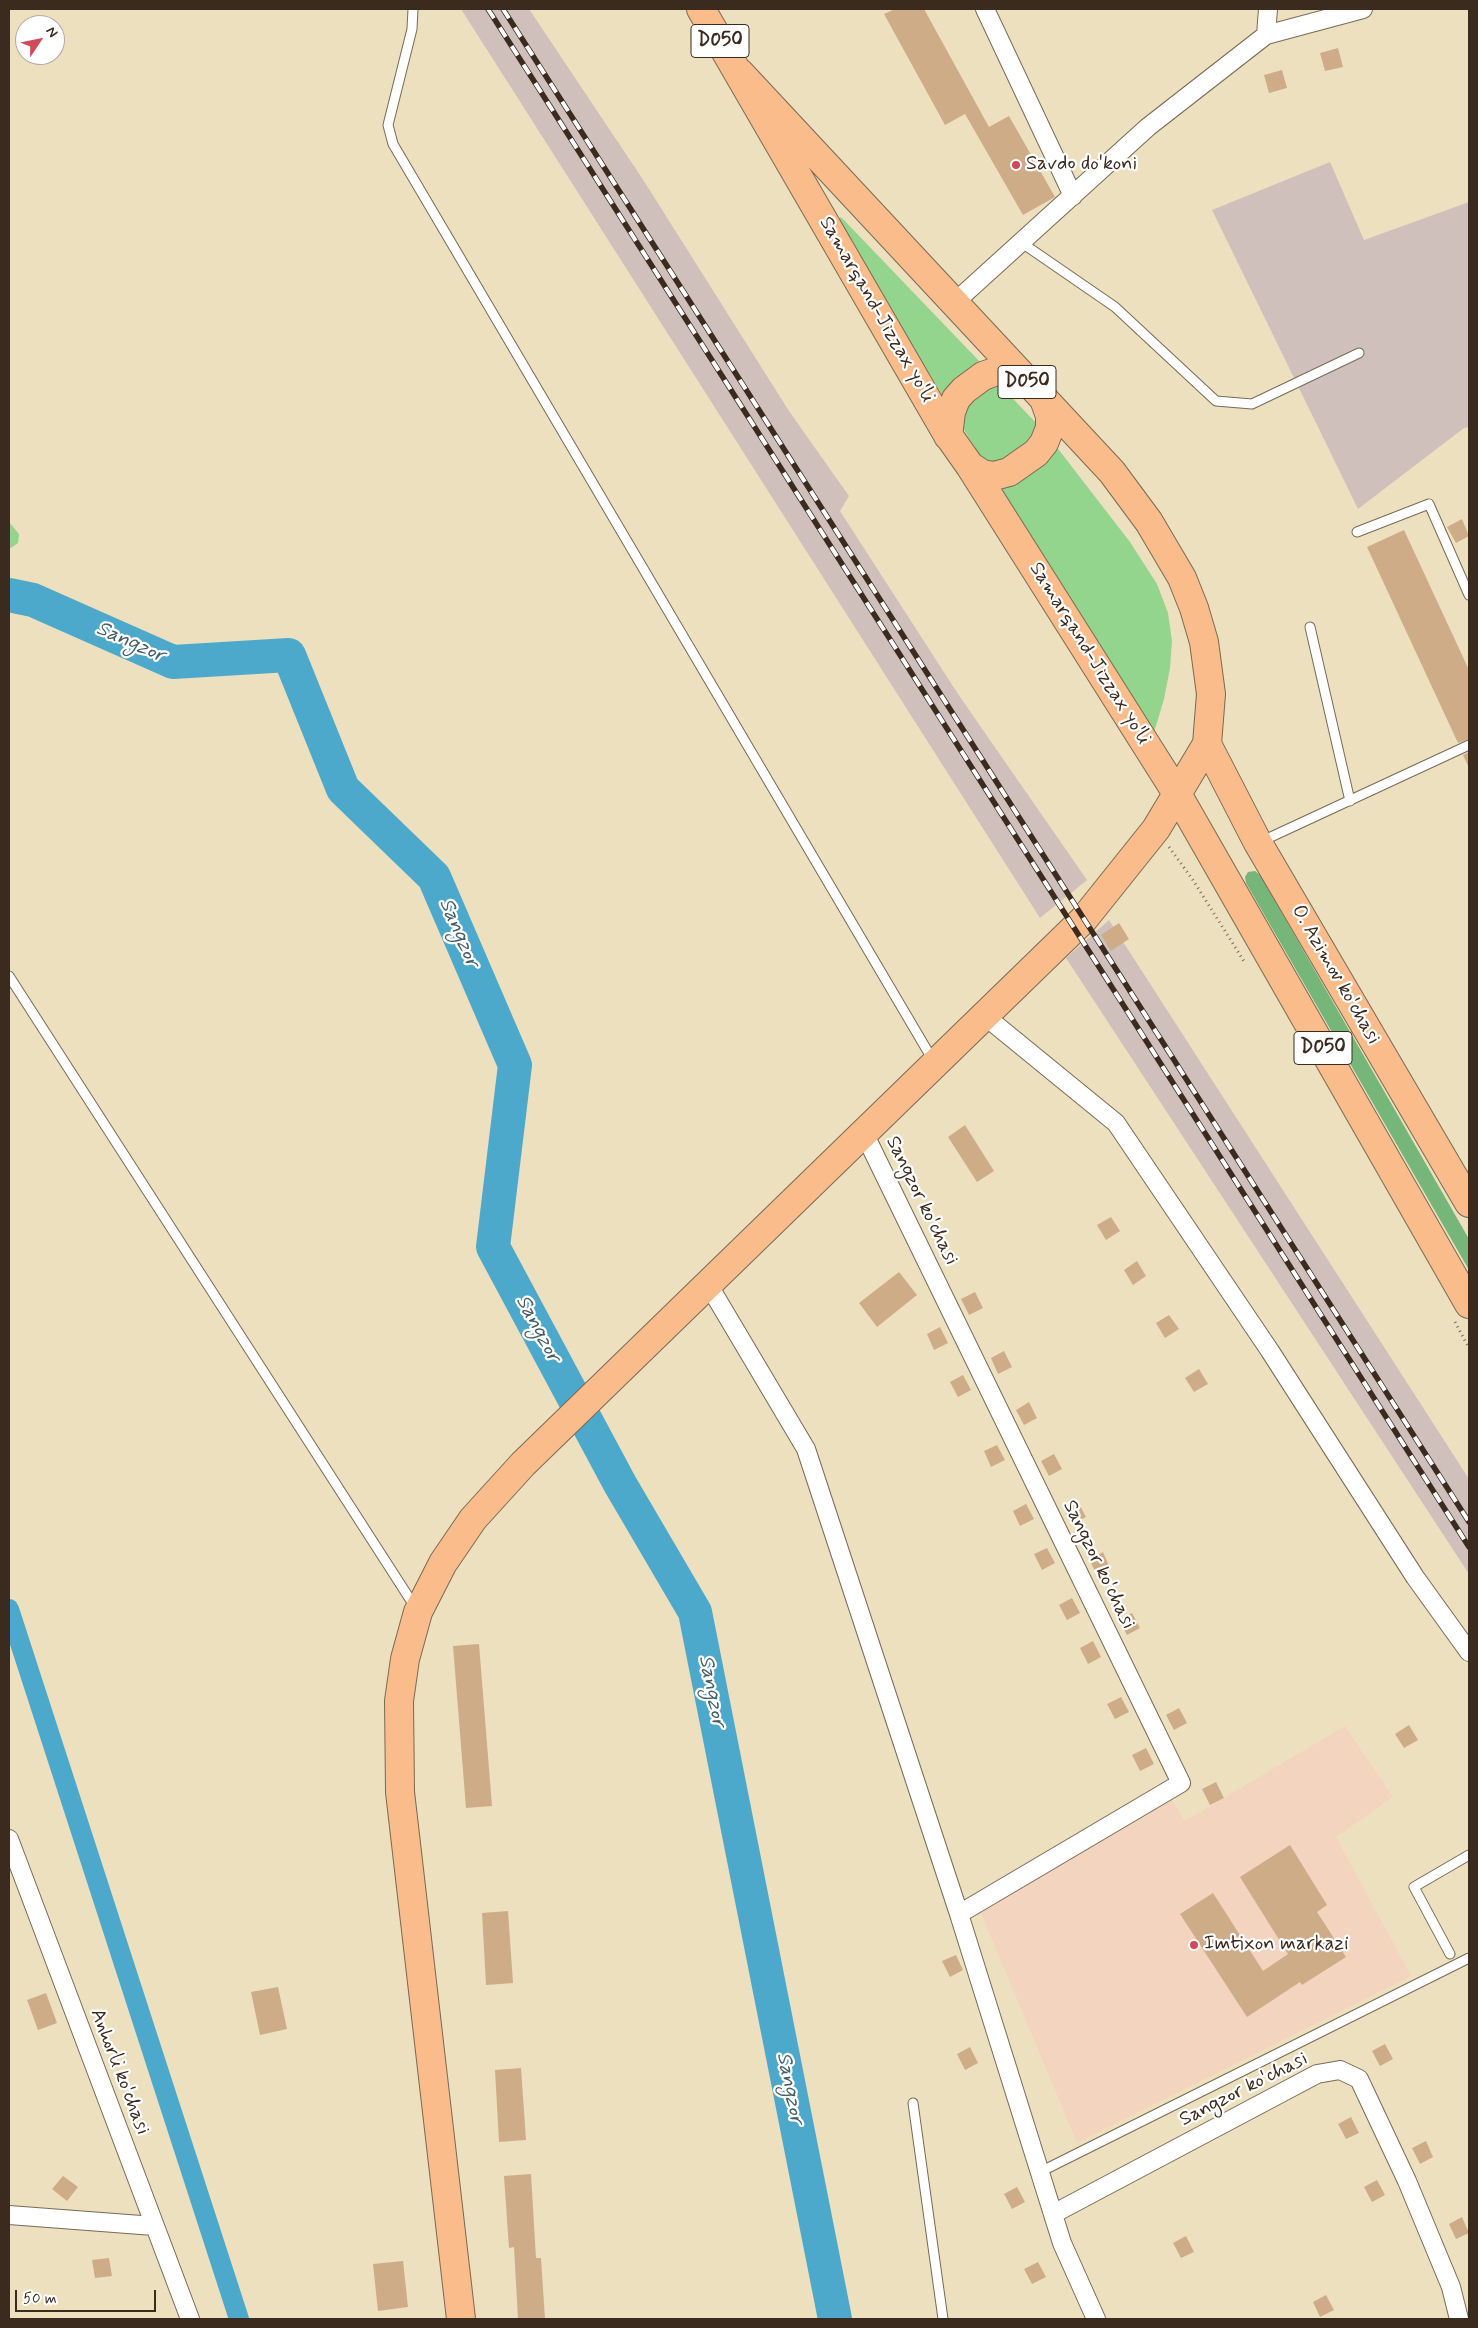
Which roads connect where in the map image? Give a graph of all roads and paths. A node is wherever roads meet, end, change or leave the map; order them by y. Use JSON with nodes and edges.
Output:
{"nodes":[{"id":1,"x":414,"y":9,"type":"edge"},
{"id":2,"x":701,"y":9,"type":"edge"},
{"id":3,"x":984,"y":9,"type":"edge"},
{"id":4,"x":1268,"y":9,"type":"edge"},
{"id":5,"x":1363,"y":9,"type":"edge"},
{"id":6,"x":1266,"y":35,"type":"junction"},
{"id":7,"x":740,"y":73,"type":"junction"},
{"id":8,"x":1073,"y":196,"type":"junction"},
{"id":9,"x":1022,"y":243,"type":"junction"},
{"id":10,"x":954,"y":303,"type":"junction"},
{"id":11,"x":1359,"y":353,"type":"dead end"},
{"id":12,"x":1022,"y":376,"type":"junction"},
{"id":13,"x":1045,"y":402,"type":"junction"},
{"id":14,"x":948,"y":436,"type":"junction"},
{"id":15,"x":970,"y":466,"type":"junction"},
{"id":16,"x":1357,"y":532,"type":"dead end"},
{"id":17,"x":1469,"y":595,"type":"edge"},
{"id":18,"x":1310,"y":627,"type":"dead end"},
{"id":19,"x":1207,"y":744,"type":"junction"},
{"id":20,"x":1469,"y":745,"type":"edge"},
{"id":21,"x":1176,"y":792,"type":"junction"},
{"id":22,"x":1350,"y":801,"type":"junction"},
{"id":23,"x":1258,"y":843,"type":"junction"},
{"id":24,"x":9,"y":976,"type":"edge"},
{"id":25,"x":985,"y":1016,"type":"junction"},
{"id":26,"x":935,"y":1065,"type":"junction"},
{"id":27,"x":864,"y":1133,"type":"junction"},
{"id":28,"x":1469,"y":1203,"type":"edge"},
{"id":29,"x":708,"y":1284,"type":"junction"},
{"id":30,"x":1469,"y":1304,"type":"edge"},
{"id":31,"x":418,"y":1612,"type":"junction"},
{"id":32,"x":1469,"y":1652,"type":"edge"},
{"id":33,"x":9,"y":1840,"type":"edge"},
{"id":34,"x":1469,"y":1856,"type":"edge"},
{"id":35,"x":959,"y":1914,"type":"junction"},
{"id":36,"x":1450,"y":1954,"type":"dead end"},
{"id":37,"x":1469,"y":1958,"type":"edge"},
{"id":38,"x":913,"y":2103,"type":"dead end"},
{"id":39,"x":1040,"y":2172,"type":"junction"},
{"id":40,"x":1053,"y":2214,"type":"junction"},
{"id":41,"x":9,"y":2215,"type":"edge"},
{"id":42,"x":154,"y":2226,"type":"junction"},
{"id":43,"x":190,"y":2319,"type":"edge"},
{"id":44,"x":461,"y":2319,"type":"edge"},
{"id":45,"x":943,"y":2319,"type":"edge"},
{"id":46,"x":1096,"y":2319,"type":"edge"},
{"id":47,"x":1459,"y":2319,"type":"edge"}],
"edges":[{"from":1,"to":26,"type":"lane"},
{"from":2,"to":7,"type":"main road","name":"Samarqand-Jizzax yo'li","number":"D050"},
{"from":3,"to":8,"type":"street"},
{"from":4,"to":6,"type":"street"},
{"from":5,"to":6,"type":"street"},
{"from":6,"to":8,"type":"street"},
{"from":7,"to":10,"type":"main road","number":"D050"},
{"from":7,"to":14,"type":"main road","name":"Samarqand-Jizzax yo'li","number":"D050"},
{"from":8,"to":9,"type":"street"},
{"from":9,"to":10,"type":"street"},
{"from":9,"to":11,"type":"lane"},
{"from":10,"to":12,"type":"main road","number":"D050"},
{"from":12,"to":13,"type":"main road","number":"D050"},
{"from":12,"to":14,"type":"main road"},
{"from":13,"to":15,"type":"main road"},
{"from":13,"to":19,"type":"main road","number":"D050"},
{"from":14,"to":15,"type":"main road","name":"Samarqand-Jizzax yo'li","number":"D050"},
{"from":15,"to":21,"type":"main road","name":"Samarqand-Jizzax yo'li","number":"D050"},
{"from":16,"to":17,"type":"lane"},
{"from":18,"to":22,"type":"lane"},
{"from":19,"to":21,"type":"main road","number":"D050"},
{"from":19,"to":23,"type":"main road","name":"O. Azimov ko'chasi","number":"D050"},
{"from":20,"to":22,"type":"lane"},
{"from":21,"to":25,"type":"main road"},
{"from":21,"to":30,"type":"main road","name":"Samarqand-Jizzax yo'li","number":"D050"},
{"from":22,"to":23,"type":"lane"},
{"from":23,"to":28,"type":"main road","name":"O. Azimov ko'chasi","number":"D050"},
{"from":24,"to":31,"type":"lane"},
{"from":25,"to":26,"type":"main road"},
{"from":25,"to":32,"type":"street"},
{"from":26,"to":27,"type":"main road"},
{"from":27,"to":29,"type":"main road"},
{"from":27,"to":35,"type":"street","name":"Sangzor ko'chasi"},
{"from":29,"to":31,"type":"main road"},
{"from":29,"to":35,"type":"street"},
{"from":31,"to":44,"type":"main road"},
{"from":33,"to":42,"type":"street","name":"Anhorli ko'chasi"},
{"from":34,"to":36,"type":"lane"},
{"from":35,"to":39,"type":"street"},
{"from":37,"to":39,"type":"lane"},
{"from":38,"to":45,"type":"lane"},
{"from":39,"to":40,"type":"street"},
{"from":40,"to":46,"type":"street"},
{"from":40,"to":47,"type":"street","name":"Sangzor ko'chasi"},
{"from":41,"to":42,"type":"street"},
{"from":42,"to":43,"type":"street","name":"Anhorli ko'chasi"}]}
